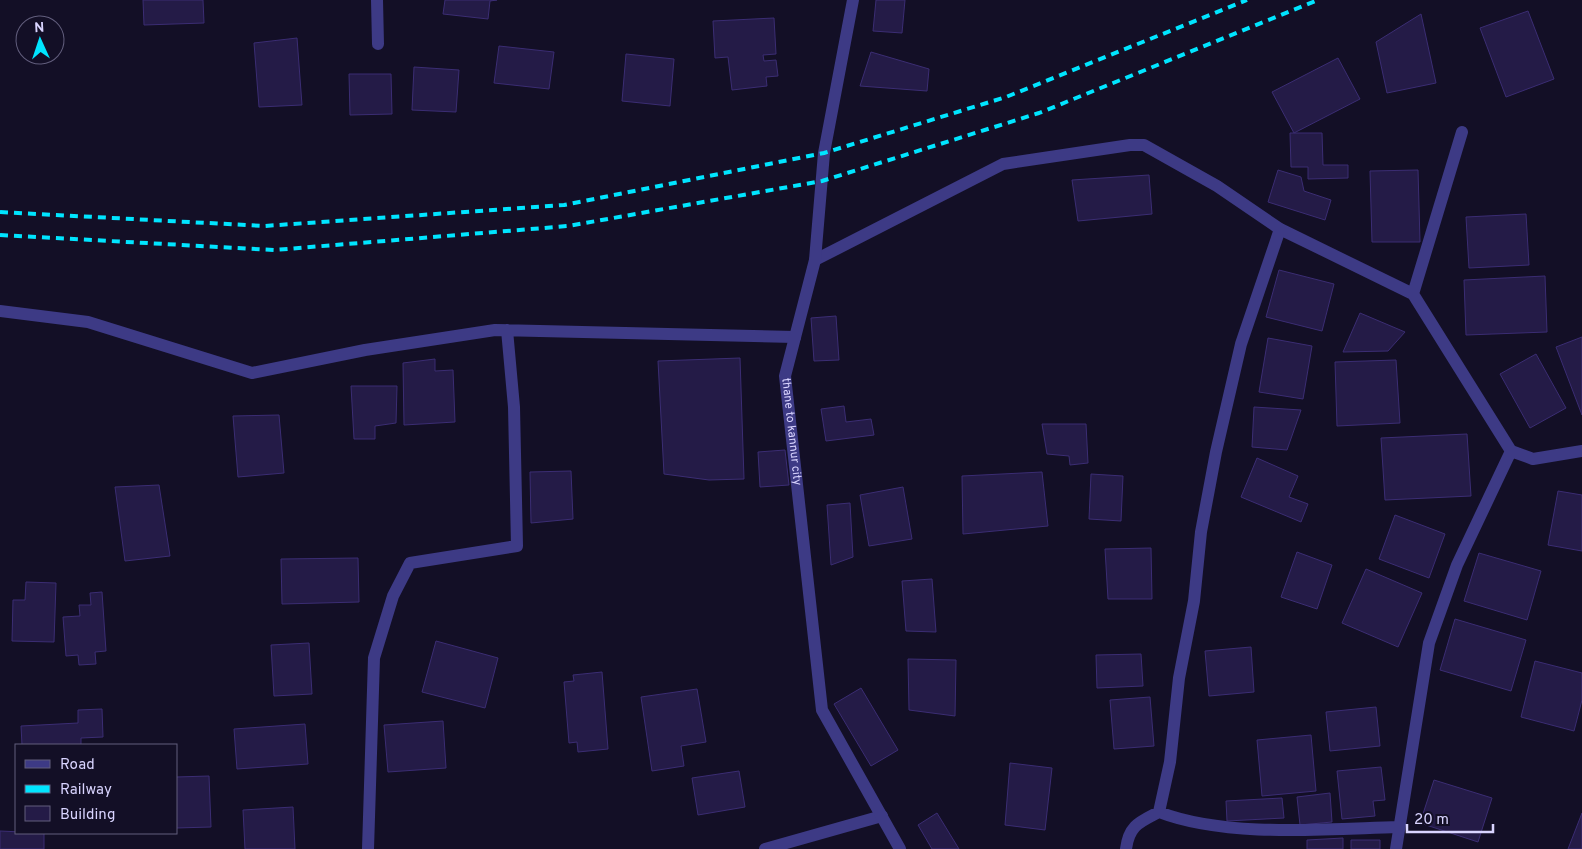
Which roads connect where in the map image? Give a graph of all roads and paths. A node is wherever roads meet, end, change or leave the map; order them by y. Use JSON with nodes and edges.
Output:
{"nodes":[{"id":1,"x":377,"y":0,"type":"edge"},
{"id":2,"x":853,"y":0,"type":"edge"},
{"id":3,"x":378,"y":44,"type":"dead end"},
{"id":4,"x":1462,"y":132,"type":"dead end"},
{"id":5,"x":1280,"y":230,"type":"junction"},
{"id":6,"x":815,"y":260,"type":"junction"},
{"id":7,"x":1413,"y":294,"type":"junction"},
{"id":8,"x":0,"y":311,"type":"edge"},
{"id":9,"x":507,"y":330,"type":"junction"},
{"id":10,"x":795,"y":337,"type":"junction"},
{"id":11,"x":1511,"y":451,"type":"junction"},
{"id":12,"x":1582,"y":451,"type":"edge"},
{"id":13,"x":1160,"y":812,"type":"junction"},
{"id":14,"x":882,"y":816,"type":"junction"},
{"id":15,"x":1398,"y":828,"type":"junction"},
{"id":16,"x":368,"y":849,"type":"edge"},
{"id":17,"x":765,"y":849,"type":"edge"},
{"id":18,"x":900,"y":849,"type":"edge"},
{"id":19,"x":1126,"y":849,"type":"edge"},
{"id":20,"x":1396,"y":849,"type":"edge"}],
"edges":[{"from":1,"to":3,"type":"street"},
{"from":2,"to":6,"type":"street","name":"thane to kannur city"},
{"from":4,"to":7,"type":"street"},
{"from":5,"to":6,"type":"street"},
{"from":5,"to":7,"type":"street"},
{"from":5,"to":13,"type":"street"},
{"from":6,"to":10,"type":"street","name":"thane to kannur city"},
{"from":7,"to":11,"type":"street"},
{"from":8,"to":9,"type":"street"},
{"from":9,"to":10,"type":"street"},
{"from":9,"to":16,"type":"street"},
{"from":10,"to":14,"type":"street","name":"thane to kannur city"},
{"from":11,"to":12,"type":"street"},
{"from":11,"to":15,"type":"street"},
{"from":13,"to":15,"type":"street"},
{"from":13,"to":19,"type":"street"},
{"from":14,"to":17,"type":"street"},
{"from":14,"to":18,"type":"street","name":"thane to kannur city"},
{"from":15,"to":20,"type":"street"}]}
